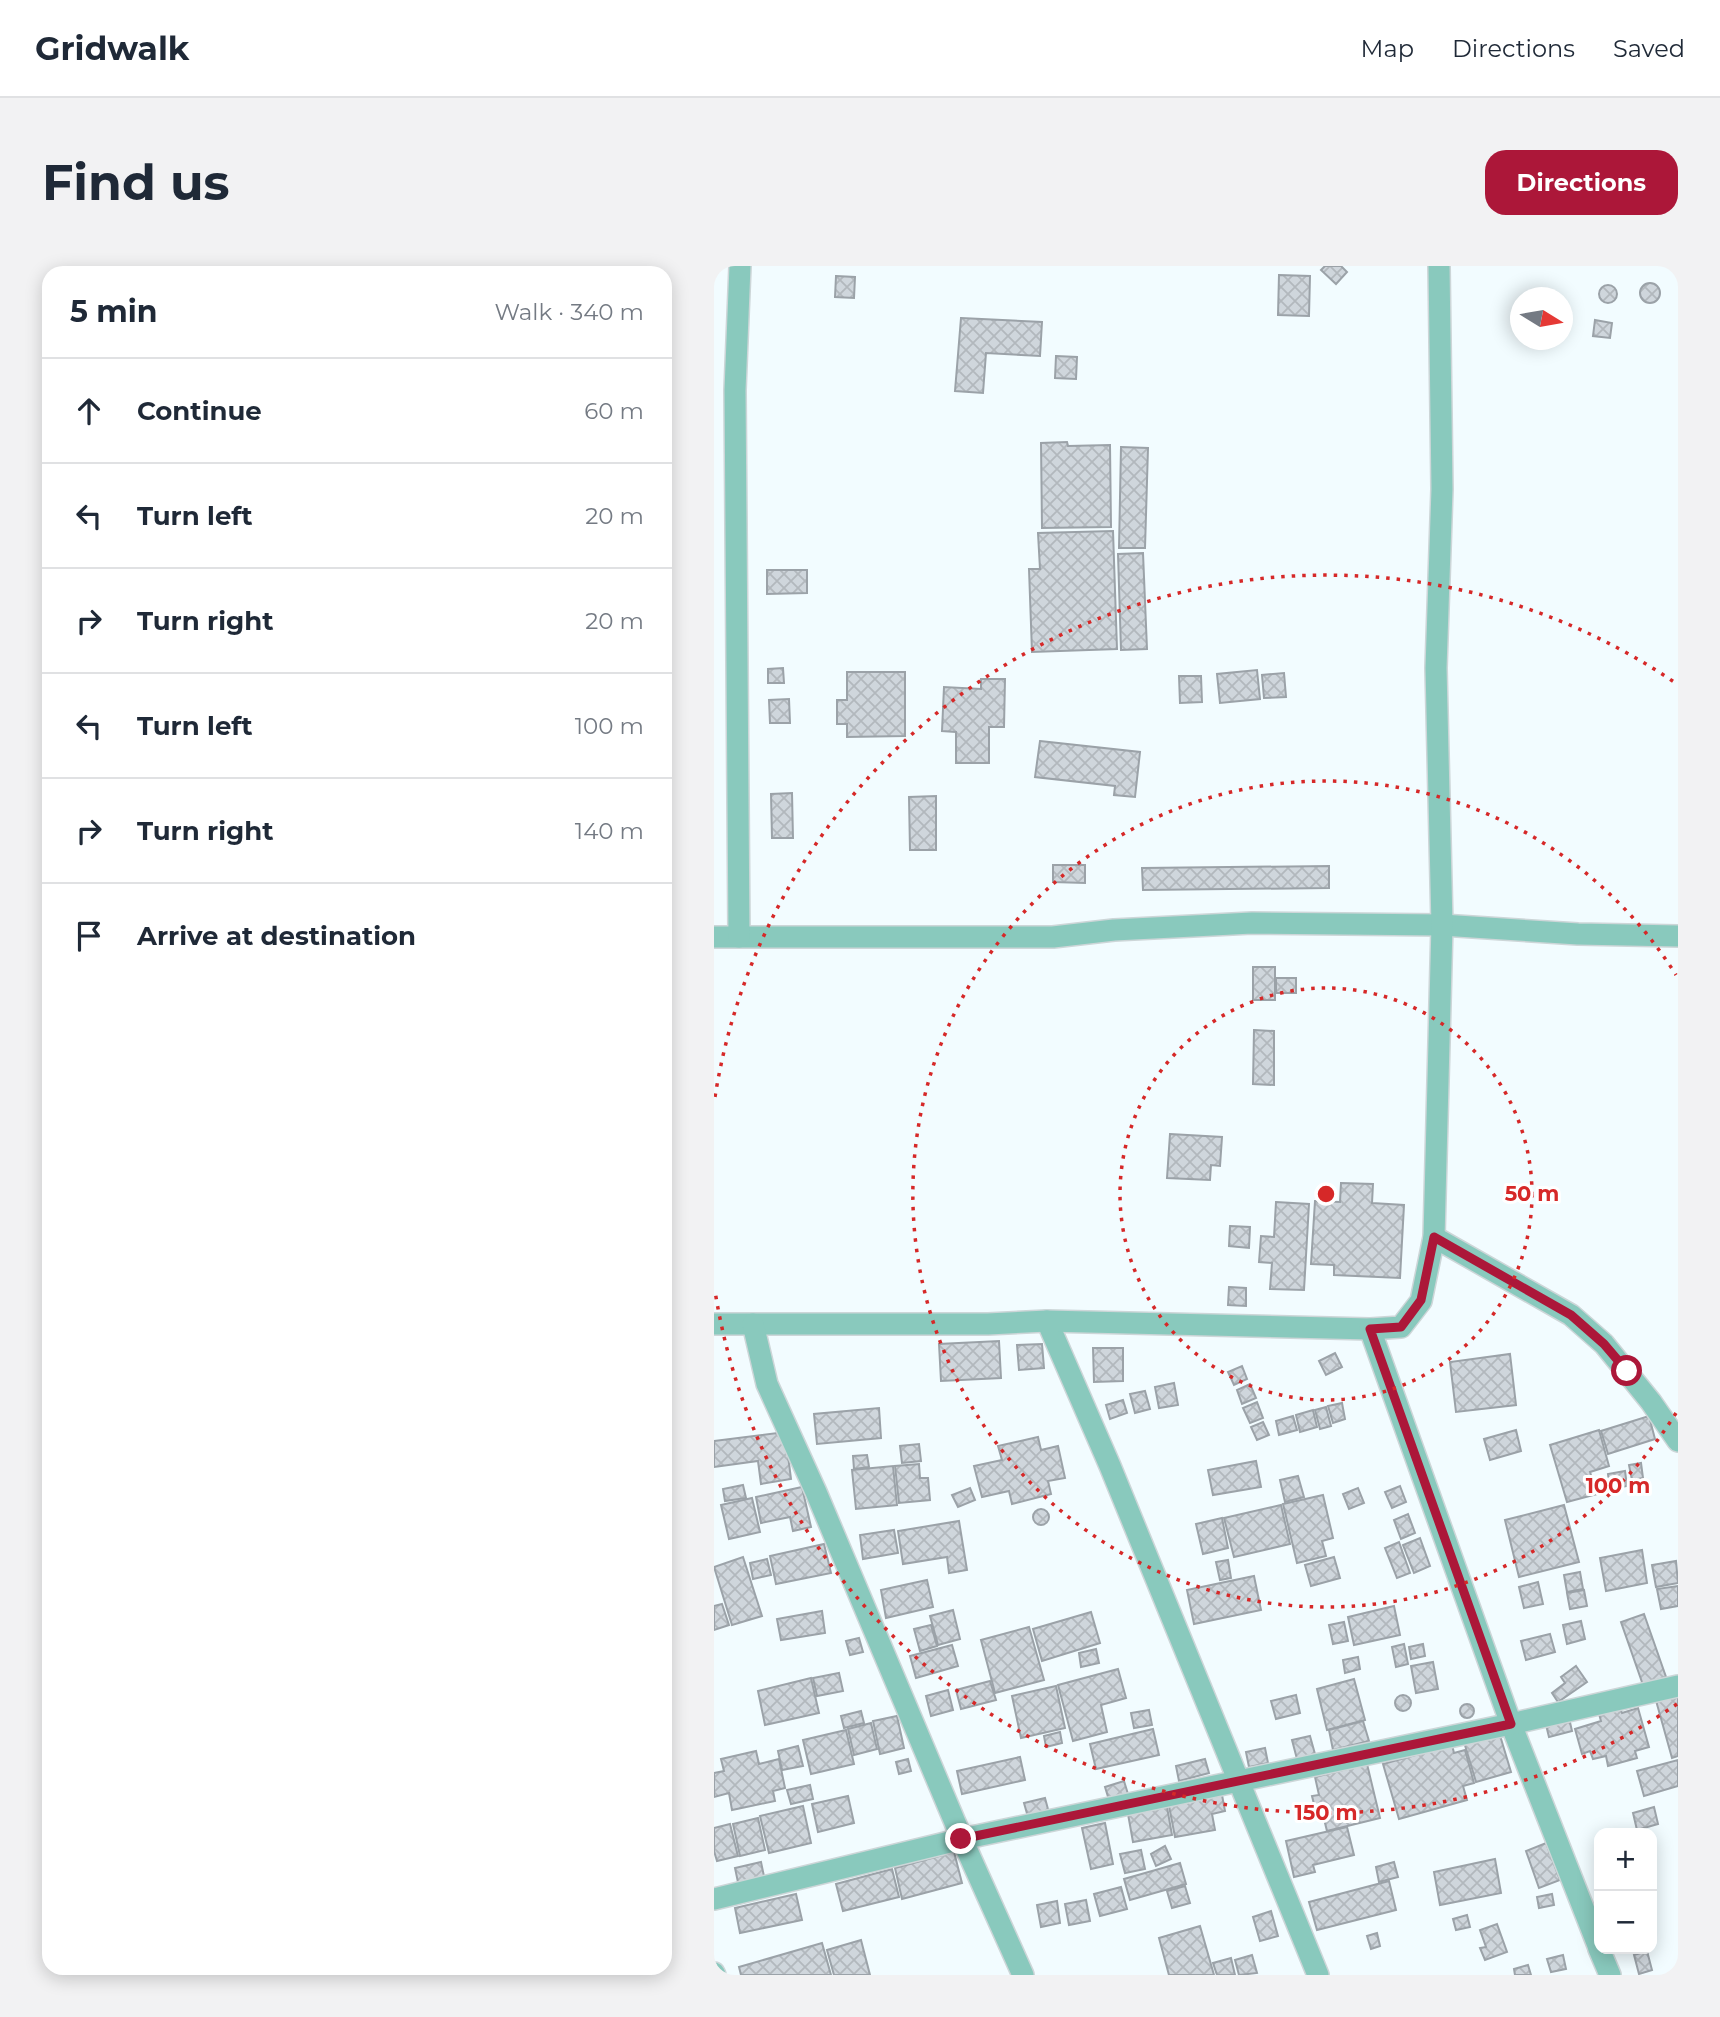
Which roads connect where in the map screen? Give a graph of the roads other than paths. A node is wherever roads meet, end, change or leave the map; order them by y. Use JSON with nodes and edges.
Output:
{"nodes":[{"id":1,"x":740,"y":266,"type":"edge"},
{"id":2,"x":1439,"y":266,"type":"edge"},
{"id":3,"x":1442,"y":925,"type":"junction"},
{"id":4,"x":1678,"y":936,"type":"edge"},
{"id":5,"x":714,"y":937,"type":"edge"},
{"id":6,"x":739,"y":937,"type":"junction"},
{"id":7,"x":1434,"y":1237,"type":"junction"},
{"id":8,"x":1047,"y":1321,"type":"junction"},
{"id":9,"x":714,"y":1324,"type":"edge"},
{"id":10,"x":753,"y":1324,"type":"junction"},
{"id":11,"x":1370,"y":1329,"type":"junction"},
{"id":12,"x":1678,"y":1441,"type":"edge"},
{"id":13,"x":1678,"y":1686,"type":"edge"},
{"id":14,"x":1511,"y":1724,"type":"junction"},
{"id":15,"x":1238,"y":1780,"type":"junction"},
{"id":16,"x":961,"y":1839,"type":"junction"},
{"id":17,"x":714,"y":1899,"type":"edge"},
{"id":18,"x":1594,"y":1935,"type":"edge"},
{"id":19,"x":1601,"y":1954,"type":"edge"},
{"id":20,"x":1023,"y":1975,"type":"edge"},
{"id":21,"x":1318,"y":1975,"type":"edge"},
{"id":22,"x":1610,"y":1975,"type":"edge"}],
"edges":[{"from":1,"to":6,"type":"street"},
{"from":2,"to":3,"type":"street"},
{"from":3,"to":4,"type":"street"},
{"from":3,"to":6,"type":"street"},
{"from":3,"to":7,"type":"street"},
{"from":5,"to":6,"type":"street"},
{"from":7,"to":11,"type":"street"},
{"from":7,"to":12,"type":"street"},
{"from":8,"to":10,"type":"street"},
{"from":8,"to":11,"type":"street"},
{"from":8,"to":15,"type":"street"},
{"from":9,"to":10,"type":"street"},
{"from":10,"to":16,"type":"street"},
{"from":11,"to":14,"type":"street"},
{"from":13,"to":14,"type":"street"},
{"from":14,"to":15,"type":"street"},
{"from":14,"to":18,"type":"street"},
{"from":15,"to":16,"type":"street"},
{"from":15,"to":21,"type":"street"},
{"from":16,"to":17,"type":"street"},
{"from":16,"to":20,"type":"street"},
{"from":19,"to":22,"type":"street"}]}
